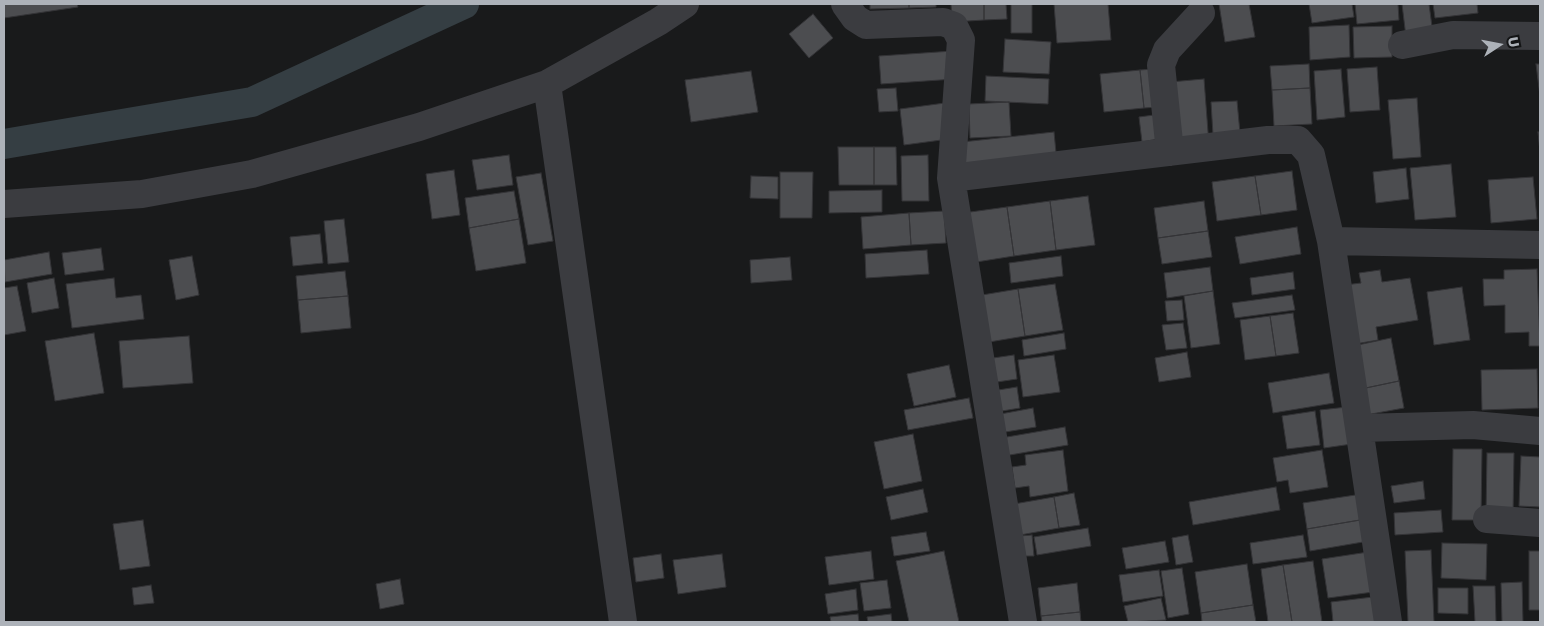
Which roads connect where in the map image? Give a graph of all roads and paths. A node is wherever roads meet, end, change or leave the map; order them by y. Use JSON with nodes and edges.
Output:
{"nodes":[{"id":1,"x":685,"y":4,"type":"edge"},
{"id":2,"x":845,"y":4,"type":"edge"},
{"id":3,"x":1201,"y":13,"type":"dead end"},
{"id":4,"x":1540,"y":36,"type":"edge"},
{"id":5,"x":1402,"y":45,"type":"dead end"},
{"id":6,"x":547,"y":84,"type":"junction"},
{"id":7,"x":1170,"y":152,"type":"junction"},
{"id":8,"x":951,"y":178,"type":"junction"},
{"id":9,"x":4,"y":204,"type":"edge"},
{"id":10,"x":1331,"y":241,"type":"junction"},
{"id":11,"x":1540,"y":246,"type":"edge"},
{"id":12,"x":1360,"y":428,"type":"junction"},
{"id":13,"x":1540,"y":431,"type":"edge"},
{"id":14,"x":1488,"y":518,"type":"dead end"},
{"id":15,"x":1540,"y":523,"type":"edge"},
{"id":16,"x":623,"y":622,"type":"edge"},
{"id":17,"x":1023,"y":622,"type":"edge"},
{"id":18,"x":1388,"y":622,"type":"edge"}],
"edges":[{"from":1,"to":6,"type":"street"},
{"from":2,"to":8,"type":"street"},
{"from":3,"to":7,"type":"street"},
{"from":4,"to":5,"type":"street"},
{"from":6,"to":9,"type":"street"},
{"from":6,"to":16,"type":"street"},
{"from":7,"to":8,"type":"street"},
{"from":7,"to":10,"type":"street"},
{"from":8,"to":17,"type":"street"},
{"from":10,"to":11,"type":"street"},
{"from":10,"to":12,"type":"street"},
{"from":12,"to":13,"type":"street"},
{"from":12,"to":18,"type":"street"},
{"from":14,"to":15,"type":"street"}]}
